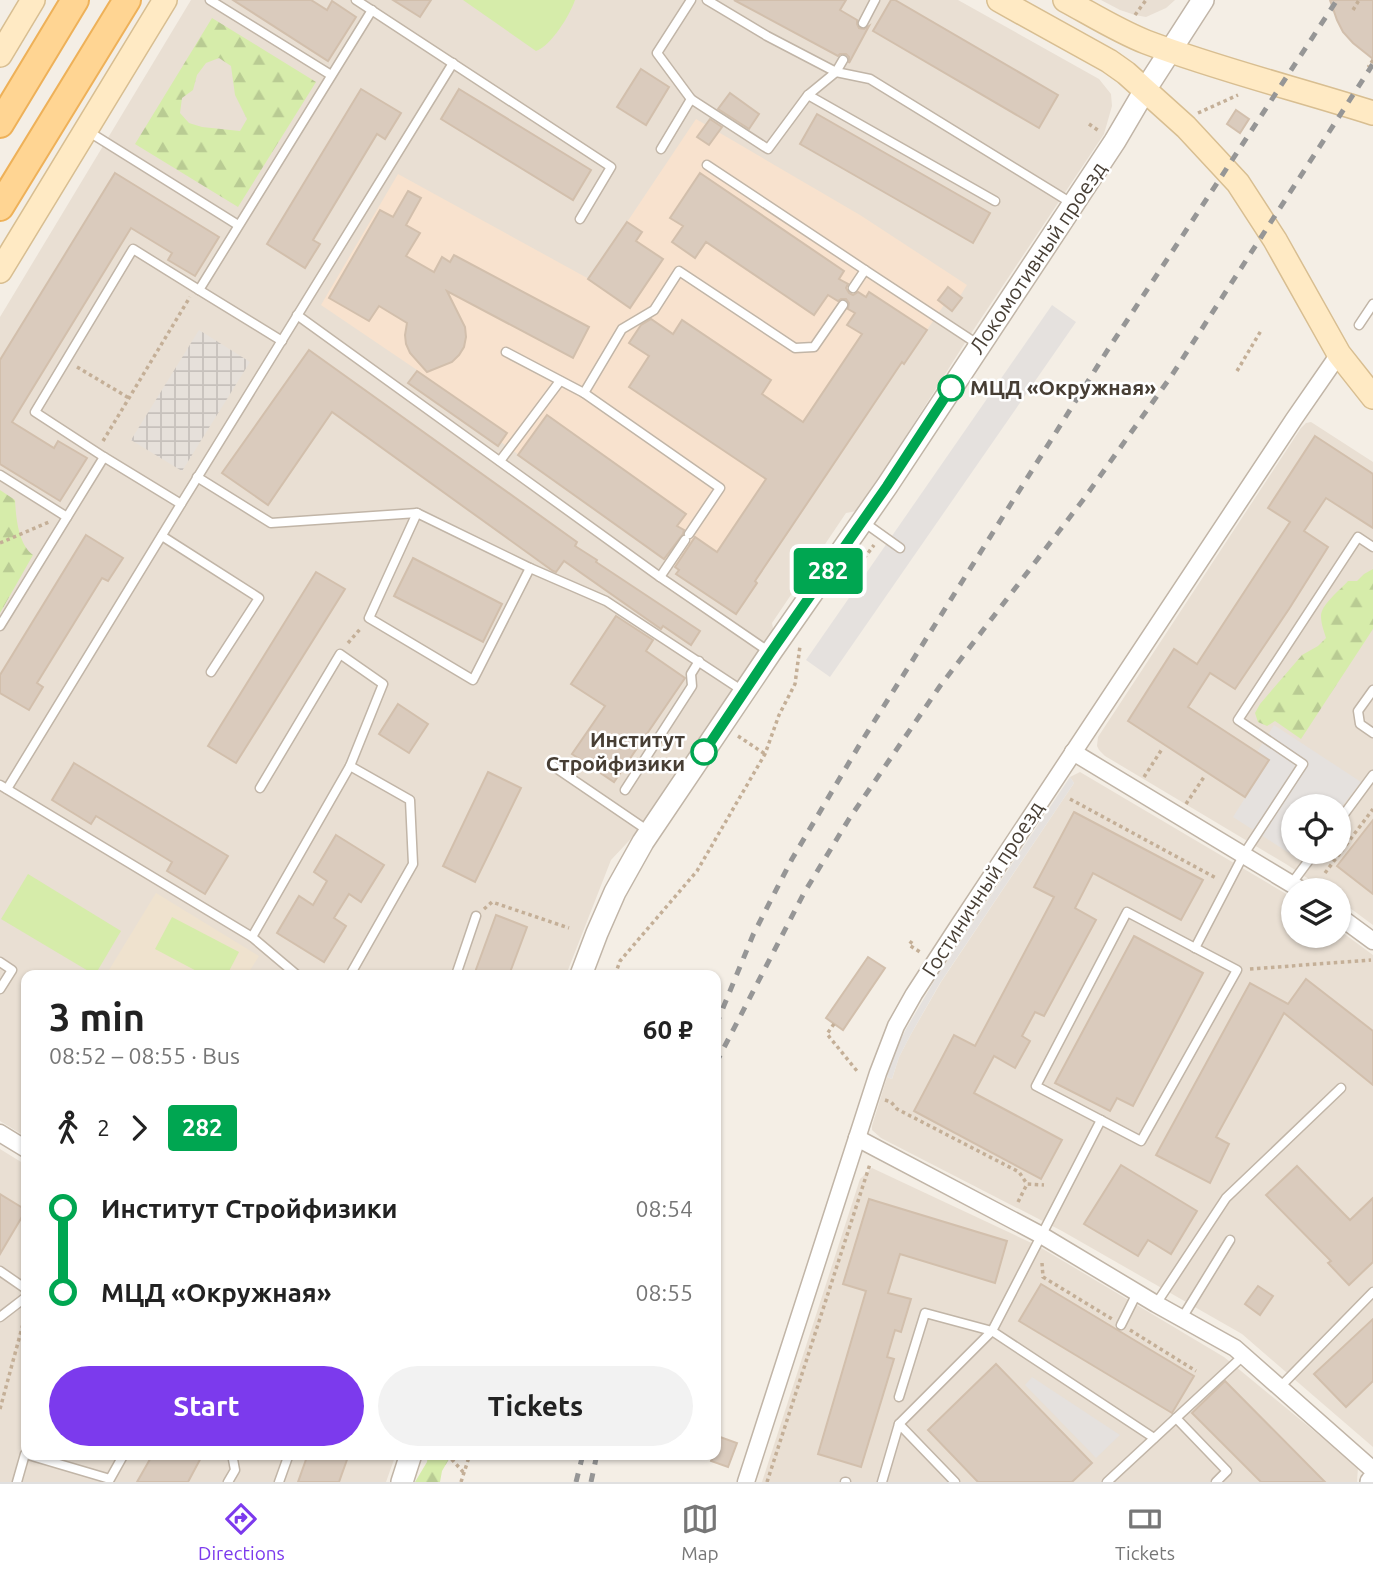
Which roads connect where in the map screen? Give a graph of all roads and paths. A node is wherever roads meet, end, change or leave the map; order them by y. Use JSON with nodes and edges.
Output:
{"nodes":[{"id":1,"x":33,"y":0,"type":"edge"},
{"id":2,"x":75,"y":0,"type":"edge"},
{"id":3,"x":127,"y":0,"type":"edge"},
{"id":4,"x":165,"y":0,"type":"edge"},
{"id":5,"x":210,"y":0,"type":"edge"},
{"id":6,"x":356,"y":0,"type":"edge"},
{"id":7,"x":691,"y":0,"type":"edge"},
{"id":8,"x":707,"y":0,"type":"edge"},
{"id":9,"x":875,"y":0,"type":"edge"},
{"id":10,"x":999,"y":0,"type":"edge"},
{"id":11,"x":1065,"y":0,"type":"edge"},
{"id":12,"x":1146,"y":0,"type":"edge"},
{"id":13,"x":1203,"y":0,"type":"edge"},
{"id":14,"x":1359,"y":0,"type":"edge"},
{"id":15,"x":372,"y":10,"type":"junction"},
{"id":16,"x":1353,"y":10,"type":"dead end"},
{"id":17,"x":1135,"y":15,"type":"dead end"},
{"id":18,"x":863,"y":23,"type":"dead end"},
{"id":19,"x":1171,"y":50,"type":"junction"},
{"id":20,"x":0,"y":55,"type":"edge"},
{"id":21,"x":843,"y":60,"type":"dead end"},
{"id":22,"x":1373,"y":60,"type":"edge"},
{"id":23,"x":453,"y":63,"type":"junction"},
{"id":24,"x":1373,"y":67,"type":"edge"},
{"id":25,"x":836,"y":72,"type":"junction"},
{"id":26,"x":331,"y":75,"type":"junction"},
{"id":27,"x":1146,"y":90,"type":"junction"},
{"id":28,"x":808,"y":94,"type":"junction"},
{"id":29,"x":1238,"y":95,"type":"dead end"},
{"id":30,"x":691,"y":99,"type":"junction"},
{"id":31,"x":1373,"y":113,"type":"edge"},
{"id":32,"x":1196,"y":114,"type":"dead end"},
{"id":33,"x":0,"y":124,"type":"edge"},
{"id":34,"x":1089,"y":124,"type":"dead end"},
{"id":35,"x":86,"y":130,"type":"junction"},
{"id":36,"x":1104,"y":134,"type":"dead end"},
{"id":37,"x":661,"y":149,"type":"dead end"},
{"id":38,"x":707,"y":165,"type":"dead end"},
{"id":39,"x":995,"y":201,"type":"dead end"},
{"id":40,"x":1073,"y":204,"type":"junction"},
{"id":41,"x":0,"y":207,"type":"edge"},
{"id":42,"x":580,"y":219,"type":"dead end"},
{"id":43,"x":238,"y":225,"type":"junction"},
{"id":44,"x":865,"y":270,"type":"junction"},
{"id":45,"x":0,"y":271,"type":"edge"},
{"id":46,"x":853,"y":288,"type":"dead end"},
{"id":47,"x":197,"y":289,"type":"junction"},
{"id":48,"x":843,"y":304,"type":"dead end"},
{"id":49,"x":1373,"y":304,"type":"edge"},
{"id":50,"x":297,"y":316,"type":"junction"},
{"id":51,"x":1359,"y":325,"type":"dead end"},
{"id":52,"x":1262,"y":329,"type":"dead end"},
{"id":53,"x":282,"y":341,"type":"junction"},
{"id":54,"x":980,"y":345,"type":"junction"},
{"id":55,"x":506,"y":352,"type":"dead end"},
{"id":56,"x":1339,"y":354,"type":"junction"},
{"id":57,"x":66,"y":360,"type":"junction"},
{"id":58,"x":1237,"y":372,"type":"dead end"},
{"id":59,"x":559,"y":381,"type":"junction"},
{"id":60,"x":584,"y":393,"type":"junction"},
{"id":61,"x":1373,"y":397,"type":"edge"},
{"id":62,"x":129,"y":398,"type":"junction"},
{"id":63,"x":100,"y":454,"type":"junction"},
{"id":64,"x":500,"y":461,"type":"junction"},
{"id":65,"x":0,"y":475,"type":"edge"},
{"id":66,"x":197,"y":477,"type":"junction"},
{"id":67,"x":181,"y":504,"type":"junction"},
{"id":68,"x":417,"y":513,"type":"junction"},
{"id":69,"x":65,"y":516,"type":"junction"},
{"id":70,"x":862,"y":522,"type":"junction"},
{"id":71,"x":882,"y":535,"type":"junction"},
{"id":72,"x":162,"y":536,"type":"junction"},
{"id":73,"x":0,"y":543,"type":"edge"},
{"id":74,"x":1373,"y":547,"type":"edge"},
{"id":75,"x":901,"y":548,"type":"dead end"},
{"id":76,"x":530,"y":568,"type":"junction"},
{"id":77,"x":660,"y":577,"type":"junction"},
{"id":78,"x":833,"y":601,"type":"dead end"},
{"id":79,"x":369,"y":618,"type":"junction"},
{"id":80,"x":0,"y":626,"type":"edge"},
{"id":81,"x":800,"y":645,"type":"dead end"},
{"id":82,"x":771,"y":652,"type":"junction"},
{"id":83,"x":340,"y":654,"type":"junction"},
{"id":84,"x":699,"y":661,"type":"junction"},
{"id":85,"x":211,"y":672,"type":"dead end"},
{"id":86,"x":1373,"y":690,"type":"edge"},
{"id":87,"x":745,"y":692,"type":"junction"},
{"id":88,"x":731,"y":731,"type":"dead end"},
{"id":89,"x":1373,"y":733,"type":"edge"},
{"id":90,"x":1163,"y":749,"type":"dead end"},
{"id":91,"x":1073,"y":752,"type":"junction"},
{"id":92,"x":765,"y":754,"type":"junction"},
{"id":93,"x":350,"y":765,"type":"junction"},
{"id":94,"x":552,"y":766,"type":"dead end"},
{"id":95,"x":1373,"y":775,"type":"edge"},
{"id":96,"x":1205,"y":777,"type":"dead end"},
{"id":97,"x":4,"y":787,"type":"edge"},
{"id":98,"x":260,"y":788,"type":"dead end"},
{"id":99,"x":625,"y":790,"type":"dead end"},
{"id":100,"x":1136,"y":790,"type":"junction"},
{"id":101,"x":1070,"y":799,"type":"dead end"},
{"id":102,"x":1351,"y":805,"type":"edge"},
{"id":103,"x":1373,"y":809,"type":"edge"},
{"id":104,"x":1179,"y":815,"type":"junction"},
{"id":105,"x":650,"y":832,"type":"junction"},
{"id":106,"x":1244,"y":854,"type":"junction"},
{"id":107,"x":1325,"y":873,"type":"dead end"},
{"id":108,"x":1283,"y":878,"type":"edge"},
{"id":109,"x":1229,"y":884,"type":"junction"},
{"id":110,"x":476,"y":916,"type":"joint"},
{"id":111,"x":1351,"y":925,"type":"edge"},
{"id":112,"x":569,"y":928,"type":"dead end"},
{"id":113,"x":252,"y":937,"type":"junction"},
{"id":114,"x":912,"y":941,"type":"dead end"},
{"id":115,"x":1373,"y":941,"type":"edge"},
{"id":116,"x":1195,"y":948,"type":"junction"},
{"id":117,"x":920,"y":953,"type":"dead end"},
{"id":118,"x":1371,"y":960,"type":"dead end"},
{"id":119,"x":0,"y":962,"type":"edge"},
{"id":120,"x":291,"y":970,"type":"edge"},
{"id":121,"x":352,"y":970,"type":"edge"},
{"id":122,"x":458,"y":970,"type":"edge"},
{"id":123,"x":583,"y":970,"type":"edge"},
{"id":124,"x":617,"y":970,"type":"edge"},
{"id":125,"x":1237,"y":970,"type":"junction"},
{"id":126,"x":0,"y":989,"type":"edge"},
{"id":127,"x":834,"y":1024,"type":"dead end"},
{"id":128,"x":857,"y":1071,"type":"dead end"},
{"id":129,"x":1340,"y":1088,"type":"dead end"},
{"id":130,"x":891,"y":1102,"type":"dead end"},
{"id":131,"x":1101,"y":1120,"type":"junction"},
{"id":132,"x":0,"y":1133,"type":"edge"},
{"id":133,"x":857,"y":1138,"type":"junction"},
{"id":134,"x":21,"y":1146,"type":"edge"},
{"id":135,"x":873,"y":1157,"type":"dead end"},
{"id":136,"x":1027,"y":1184,"type":"junction"},
{"id":137,"x":1044,"y":1185,"type":"dead end"},
{"id":138,"x":1018,"y":1202,"type":"dead end"},
{"id":139,"x":1041,"y":1235,"type":"junction"},
{"id":140,"x":1230,"y":1240,"type":"dead end"},
{"id":141,"x":1032,"y":1253,"type":"junction"},
{"id":142,"x":0,"y":1271,"type":"edge"},
{"id":143,"x":21,"y":1286,"type":"edge"},
{"id":144,"x":1373,"y":1292,"type":"edge"},
{"id":145,"x":1137,"y":1293,"type":"junction"},
{"id":146,"x":21,"y":1301,"type":"edge"},
{"id":147,"x":1156,"y":1304,"type":"junction"},
{"id":148,"x":0,"y":1317,"type":"edge"},
{"id":149,"x":1182,"y":1318,"type":"junction"},
{"id":150,"x":1121,"y":1325,"type":"junction"},
{"id":151,"x":21,"y":1331,"type":"edge"},
{"id":152,"x":992,"y":1331,"type":"junction"},
{"id":153,"x":1243,"y":1356,"type":"junction"},
{"id":154,"x":1196,"y":1371,"type":"dead end"},
{"id":155,"x":1279,"y":1388,"type":"junction"},
{"id":156,"x":899,"y":1397,"type":"dead end"},
{"id":157,"x":0,"y":1409,"type":"edge"},
{"id":158,"x":1176,"y":1418,"type":"junction"},
{"id":159,"x":899,"y":1424,"type":"junction"},
{"id":160,"x":1154,"y":1438,"type":"junction"},
{"id":161,"x":23,"y":1460,"type":"edge"},
{"id":162,"x":45,"y":1460,"type":"edge"},
{"id":163,"x":121,"y":1460,"type":"edge"},
{"id":164,"x":233,"y":1460,"type":"edge"},
{"id":165,"x":287,"y":1460,"type":"edge"},
{"id":166,"x":409,"y":1460,"type":"edge"},
{"id":167,"x":452,"y":1460,"type":"edge"},
{"id":168,"x":468,"y":1460,"type":"edge"},
{"id":169,"x":1373,"y":1470,"type":"edge"},
{"id":170,"x":464,"y":1474,"type":"junction"},
{"id":171,"x":17,"y":1482,"type":"edge"},
{"id":172,"x":228,"y":1482,"type":"edge"},
{"id":173,"x":279,"y":1482,"type":"edge"},
{"id":174,"x":401,"y":1482,"type":"edge"},
{"id":175,"x":461,"y":1482,"type":"edge"},
{"id":176,"x":746,"y":1482,"type":"edge"},
{"id":177,"x":767,"y":1482,"type":"edge"},
{"id":178,"x":882,"y":1482,"type":"edge"},
{"id":179,"x":955,"y":1482,"type":"edge"},
{"id":180,"x":1107,"y":1482,"type":"edge"},
{"id":181,"x":1216,"y":1482,"type":"edge"}],
"edges":[{"from":1,"to":20,"type":"main road"},
{"from":2,"to":33,"type":"main road"},
{"from":3,"to":41,"type":"main road"},
{"from":4,"to":35,"type":"main road"},
{"from":5,"to":26,"type":"lane"},
{"from":6,"to":15,"type":"lane"},
{"from":7,"to":30,"type":"lane"},
{"from":8,"to":25,"type":"lane"},
{"from":9,"to":18,"type":"lane"},
{"from":10,"to":27,"type":"main road"},
{"from":11,"to":19,"type":"main road"},
{"from":12,"to":17,"type":"path"},
{"from":13,"to":19,"type":"street","name":"Локомотивный проезд"},
{"from":14,"to":16,"type":"path"},
{"from":15,"to":23,"type":"lane"},
{"from":15,"to":26,"type":"lane"},
{"from":19,"to":27,"type":"street","name":"Локомотивный проезд"},
{"from":19,"to":31,"type":"main road"},
{"from":21,"to":25,"type":"lane"},
{"from":22,"to":24,"type":"path"},
{"from":23,"to":42,"type":"lane"},
{"from":23,"to":50,"type":"lane"},
{"from":25,"to":28,"type":"lane"},
{"from":25,"to":40,"type":"lane"},
{"from":26,"to":43,"type":"lane"},
{"from":27,"to":40,"type":"street","name":"Локомотивный проезд"},
{"from":27,"to":56,"type":"main road"},
{"from":28,"to":30,"type":"lane"},
{"from":28,"to":39,"type":"lane"},
{"from":29,"to":32,"type":"path"},
{"from":30,"to":37,"type":"lane"},
{"from":34,"to":36,"type":"path"},
{"from":35,"to":43,"type":"lane"},
{"from":35,"to":45,"type":"main road"},
{"from":38,"to":44,"type":"lane"},
{"from":40,"to":54,"type":"street","name":"Локомотивный проезд"},
{"from":43,"to":47,"type":"lane"},
{"from":44,"to":46,"type":"lane"},
{"from":44,"to":54,"type":"lane"},
{"from":47,"to":53,"type":"lane"},
{"from":47,"to":57,"type":"lane"},
{"from":47,"to":62,"type":"path"},
{"from":48,"to":60,"type":"lane"},
{"from":49,"to":51,"type":"lane"},
{"from":50,"to":53,"type":"lane"},
{"from":50,"to":64,"type":"lane"},
{"from":52,"to":58,"type":"path"},
{"from":53,"to":66,"type":"lane"},
{"from":54,"to":70,"type":"street","name":"Локомотивный проезд"},
{"from":55,"to":59,"type":"lane"},
{"from":56,"to":61,"type":"main road"},
{"from":56,"to":91,"type":"street","name":"Гостиничный проезд"},
{"from":57,"to":62,"type":"path"},
{"from":57,"to":63,"type":"lane"},
{"from":59,"to":60,"type":"lane"},
{"from":59,"to":64,"type":"lane"},
{"from":60,"to":77,"type":"lane"},
{"from":62,"to":63,"type":"path"},
{"from":63,"to":67,"type":"lane"},
{"from":63,"to":69,"type":"lane"},
{"from":64,"to":77,"type":"lane"},
{"from":65,"to":69,"type":"lane"},
{"from":66,"to":67,"type":"lane"},
{"from":66,"to":68,"type":"lane"},
{"from":67,"to":72,"type":"lane"},
{"from":68,"to":76,"type":"lane"},
{"from":68,"to":79,"type":"lane"},
{"from":69,"to":73,"type":"path"},
{"from":69,"to":80,"type":"lane"},
{"from":70,"to":71,"type":"lane"},
{"from":70,"to":82,"type":"street","name":"Локомотивный проезд"},
{"from":71,"to":75,"type":"lane"},
{"from":71,"to":78,"type":"path"},
{"from":72,"to":85,"type":"lane"},
{"from":72,"to":97,"type":"lane"},
{"from":74,"to":106,"type":"lane"},
{"from":76,"to":79,"type":"lane"},
{"from":76,"to":84,"type":"lane"},
{"from":77,"to":82,"type":"lane"},
{"from":79,"to":83,"type":"path"},
{"from":81,"to":92,"type":"path"},
{"from":82,"to":87,"type":"street","name":"Локомотивный проезд"},
{"from":83,"to":93,"type":"lane"},
{"from":83,"to":98,"type":"lane"},
{"from":84,"to":87,"type":"lane"},
{"from":84,"to":99,"type":"lane"},
{"from":86,"to":89,"type":"lane"},
{"from":87,"to":105,"type":"street","name":"Локомотивный проезд"},
{"from":88,"to":92,"type":"path"},
{"from":90,"to":100,"type":"path"},
{"from":91,"to":100,"type":"street"},
{"from":91,"to":133,"type":"street","name":"Гостиничный проезд"},
{"from":92,"to":124,"type":"path"},
{"from":93,"to":113,"type":"lane"},
{"from":93,"to":121,"type":"lane"},
{"from":94,"to":105,"type":"lane"},
{"from":95,"to":102,"type":"lane"},
{"from":96,"to":104,"type":"path"},
{"from":97,"to":113,"type":"lane"},
{"from":100,"to":104,"type":"street"},
{"from":101,"to":109,"type":"path"},
{"from":103,"to":107,"type":"path"},
{"from":104,"to":106,"type":"street"},
{"from":105,"to":123,"type":"street","name":"Локомотивный проезд"},
{"from":106,"to":108,"type":"street"},
{"from":106,"to":109,"type":"lane"},
{"from":109,"to":116,"type":"lane"},
{"from":110,"to":112,"type":"path"},
{"from":110,"to":122,"type":"lane"},
{"from":111,"to":115,"type":"street"},
{"from":113,"to":120,"type":"lane"},
{"from":114,"to":117,"type":"path"},
{"from":116,"to":125,"type":"lane"},
{"from":116,"to":131,"type":"lane"},
{"from":118,"to":125,"type":"path"},
{"from":119,"to":126,"type":"lane"},
{"from":125,"to":131,"type":"lane"},
{"from":127,"to":128,"type":"path"},
{"from":129,"to":147,"type":"lane"},
{"from":130,"to":136,"type":"path"},
{"from":131,"to":139,"type":"lane"},
{"from":132,"to":134,"type":"street"},
{"from":133,"to":139,"type":"street"},
{"from":133,"to":176,"type":"street","name":"Гостиничный проезд"},
{"from":135,"to":177,"type":"path"},
{"from":136,"to":137,"type":"path"},
{"from":136,"to":138,"type":"path"},
{"from":139,"to":141,"type":"lane"},
{"from":139,"to":145,"type":"street"},
{"from":140,"to":149,"type":"lane"},
{"from":141,"to":150,"type":"path"},
{"from":141,"to":152,"type":"lane"},
{"from":142,"to":143,"type":"lane"},
{"from":144,"to":155,"type":"lane"},
{"from":145,"to":147,"type":"street"},
{"from":145,"to":150,"type":"lane"},
{"from":146,"to":148,"type":"lane"},
{"from":147,"to":149,"type":"street"},
{"from":149,"to":153,"type":"street"},
{"from":150,"to":154,"type":"path"},
{"from":151,"to":157,"type":"path"},
{"from":152,"to":156,"type":"lane"},
{"from":152,"to":159,"type":"lane"},
{"from":152,"to":160,"type":"lane"},
{"from":153,"to":155,"type":"street"},
{"from":153,"to":158,"type":"lane"},
{"from":155,"to":169,"type":"street"},
{"from":158,"to":160,"type":"lane"},
{"from":158,"to":181,"type":"lane"},
{"from":159,"to":178,"type":"lane"},
{"from":159,"to":179,"type":"lane"},
{"from":160,"to":180,"type":"lane"},
{"from":161,"to":171,"type":"lane"},
{"from":162,"to":163,"type":"lane"},
{"from":164,"to":172,"type":"lane"},
{"from":165,"to":173,"type":"lane"},
{"from":166,"to":174,"type":"street"},
{"from":167,"to":170,"type":"path"},
{"from":168,"to":170,"type":"path"},
{"from":170,"to":175,"type":"path"}]}
